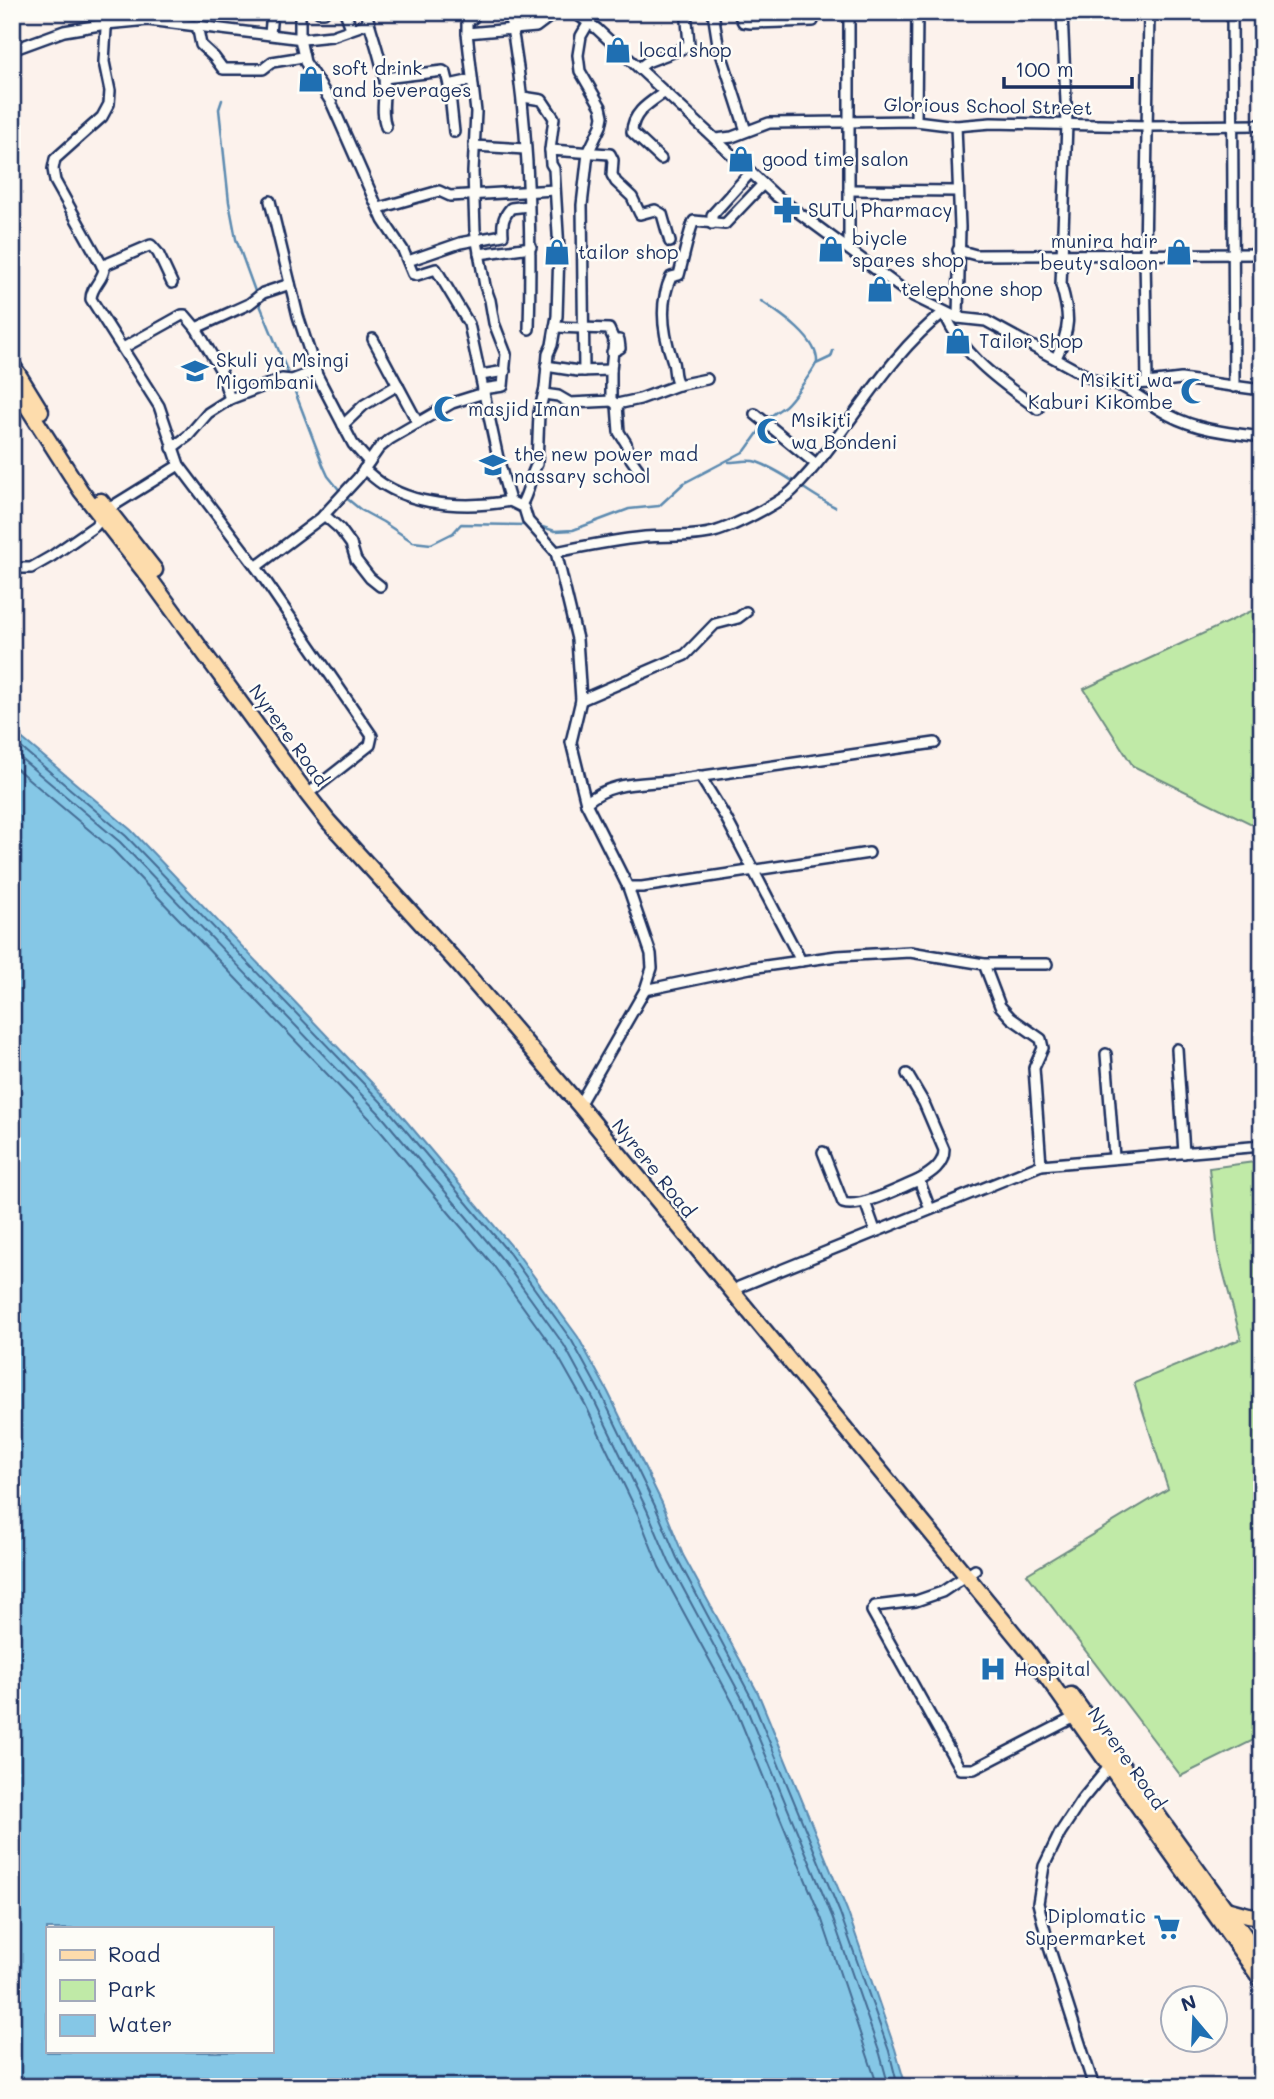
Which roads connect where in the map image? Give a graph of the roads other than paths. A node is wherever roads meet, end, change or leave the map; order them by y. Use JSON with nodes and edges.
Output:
{"nodes":[{"id":1,"x":107,"y":12,"type":"edge"},
{"id":2,"x":272,"y":12,"type":"edge"},
{"id":3,"x":300,"y":12,"type":"edge"},
{"id":4,"x":345,"y":12,"type":"edge"},
{"id":5,"x":366,"y":12,"type":"edge"},
{"id":6,"x":472,"y":12,"type":"edge"},
{"id":7,"x":509,"y":12,"type":"edge"},
{"id":8,"x":556,"y":12,"type":"edge"},
{"id":9,"x":574,"y":12,"type":"edge"},
{"id":10,"x":595,"y":12,"type":"edge"},
{"id":11,"x":713,"y":12,"type":"edge"},
{"id":12,"x":738,"y":12,"type":"edge"},
{"id":13,"x":814,"y":12,"type":"edge"},
{"id":14,"x":849,"y":12,"type":"edge"},
{"id":15,"x":917,"y":12,"type":"edge"},
{"id":16,"x":1062,"y":12,"type":"edge"},
{"id":17,"x":1149,"y":12,"type":"edge"},
{"id":18,"x":1232,"y":12,"type":"edge"},
{"id":19,"x":688,"y":21,"type":"dead end"},
{"id":20,"x":106,"y":23,"type":"junction"},
{"id":21,"x":369,"y":23,"type":"junction"},
{"id":22,"x":590,"y":24,"type":"junction"},
{"id":23,"x":197,"y":25,"type":"junction"},
{"id":24,"x":351,"y":29,"type":"junction"},
{"id":25,"x":512,"y":30,"type":"junction"},
{"id":26,"x":467,"y":33,"type":"junction"},
{"id":27,"x":270,"y":34,"type":"junction"},
{"id":28,"x":300,"y":39,"type":"junction"},
{"id":29,"x":12,"y":50,"type":"edge"},
{"id":30,"x":303,"y":57,"type":"junction"},
{"id":31,"x":639,"y":68,"type":"junction"},
{"id":32,"x":384,"y":78,"type":"junction"},
{"id":33,"x":472,"y":80,"type":"junction"},
{"id":34,"x":449,"y":85,"type":"junction"},
{"id":35,"x":665,"y":92,"type":"junction"},
{"id":36,"x":523,"y":97,"type":"junction"},
{"id":37,"x":916,"y":121,"type":"junction"},
{"id":38,"x":849,"y":122,"type":"junction"},
{"id":39,"x":1067,"y":124,"type":"junction"},
{"id":40,"x":1234,"y":125,"type":"junction"},
{"id":41,"x":1262,"y":125,"type":"edge"},
{"id":42,"x":956,"y":126,"type":"junction"},
{"id":43,"x":1149,"y":126,"type":"junction"},
{"id":44,"x":386,"y":127,"type":"dead end"},
{"id":45,"x":747,"y":131,"type":"junction"},
{"id":46,"x":454,"y":132,"type":"dead end"},
{"id":47,"x":716,"y":139,"type":"junction"},
{"id":48,"x":474,"y":146,"type":"junction"},
{"id":49,"x":525,"y":149,"type":"junction"},
{"id":50,"x":550,"y":150,"type":"junction"},
{"id":51,"x":587,"y":153,"type":"junction"},
{"id":52,"x":661,"y":159,"type":"dead end"},
{"id":53,"x":751,"y":172,"type":"junction"},
{"id":54,"x":763,"y":184,"type":"junction"},
{"id":55,"x":555,"y":190,"type":"junction"},
{"id":56,"x":849,"y":190,"type":"junction"},
{"id":57,"x":527,"y":191,"type":"junction"},
{"id":58,"x":958,"y":191,"type":"junction"},
{"id":59,"x":473,"y":195,"type":"junction"},
{"id":60,"x":270,"y":201,"type":"dead end"},
{"id":61,"x":528,"y":206,"type":"junction"},
{"id":62,"x":379,"y":208,"type":"junction"},
{"id":63,"x":712,"y":224,"type":"junction"},
{"id":64,"x":503,"y":235,"type":"junction"},
{"id":65,"x":477,"y":240,"type":"junction"},
{"id":66,"x":670,"y":242,"type":"dead end"},
{"id":67,"x":531,"y":247,"type":"junction"},
{"id":68,"x":849,"y":248,"type":"junction"},
{"id":69,"x":506,"y":249,"type":"junction"},
{"id":70,"x":958,"y":250,"type":"junction"},
{"id":71,"x":479,"y":254,"type":"junction"},
{"id":72,"x":1061,"y":254,"type":"junction"},
{"id":73,"x":1145,"y":254,"type":"junction"},
{"id":74,"x":1233,"y":254,"type":"junction"},
{"id":75,"x":1262,"y":254,"type":"edge"},
{"id":76,"x":408,"y":261,"type":"junction"},
{"id":77,"x":102,"y":266,"type":"junction"},
{"id":78,"x":172,"y":283,"type":"dead end"},
{"id":79,"x":290,"y":284,"type":"junction"},
{"id":80,"x":944,"y":312,"type":"junction"},
{"id":81,"x":958,"y":318,"type":"junction"},
{"id":82,"x":555,"y":327,"type":"junction"},
{"id":83,"x":196,"y":328,"type":"junction"},
{"id":84,"x":584,"y":328,"type":"junction"},
{"id":85,"x":529,"y":330,"type":"dead end"},
{"id":86,"x":373,"y":340,"type":"dead end"},
{"id":87,"x":123,"y":348,"type":"junction"},
{"id":88,"x":1056,"y":358,"type":"junction"},
{"id":89,"x":12,"y":364,"type":"edge"},
{"id":90,"x":546,"y":366,"type":"junction"},
{"id":91,"x":611,"y":370,"type":"junction"},
{"id":92,"x":505,"y":371,"type":"junction"},
{"id":93,"x":584,"y":371,"type":"junction"},
{"id":94,"x":316,"y":372,"type":"junction"},
{"id":95,"x":481,"y":375,"type":"junction"},
{"id":96,"x":707,"y":379,"type":"dead end"},
{"id":97,"x":1147,"y":383,"type":"junction"},
{"id":98,"x":398,"y":385,"type":"junction"},
{"id":99,"x":679,"y":385,"type":"junction"},
{"id":100,"x":1119,"y":386,"type":"junction"},
{"id":101,"x":1234,"y":387,"type":"junction"},
{"id":102,"x":17,"y":388,"type":"edge"},
{"id":103,"x":1262,"y":390,"type":"edge"},
{"id":104,"x":483,"y":391,"type":"junction"},
{"id":105,"x":544,"y":394,"type":"junction"},
{"id":106,"x":230,"y":399,"type":"junction"},
{"id":107,"x":614,"y":402,"type":"junction"},
{"id":108,"x":1038,"y":409,"type":"dead end"},
{"id":109,"x":755,"y":414,"type":"dead end"},
{"id":110,"x":418,"y":422,"type":"junction"},
{"id":111,"x":344,"y":425,"type":"junction"},
{"id":112,"x":1262,"y":437,"type":"edge"},
{"id":113,"x":172,"y":448,"type":"junction"},
{"id":114,"x":816,"y":464,"type":"junction"},
{"id":115,"x":179,"y":465,"type":"junction"},
{"id":116,"x":367,"y":466,"type":"junction"},
{"id":117,"x":641,"y":473,"type":"dead end"},
{"id":118,"x":510,"y":501,"type":"junction"},
{"id":119,"x":521,"y":505,"type":"junction"},
{"id":120,"x":105,"y":513,"type":"junction"},
{"id":121,"x":324,"y":514,"type":"junction"},
{"id":122,"x":556,"y":552,"type":"junction"},
{"id":123,"x":12,"y":563,"type":"edge"},
{"id":124,"x":256,"y":567,"type":"junction"},
{"id":125,"x":380,"y":586,"type":"dead end"},
{"id":126,"x":746,"y":612,"type":"dead end"},
{"id":127,"x":581,"y":700,"type":"junction"},
{"id":128,"x":935,"y":743,"type":"dead end"},
{"id":129,"x":700,"y":776,"type":"junction"},
{"id":130,"x":314,"y":789,"type":"junction"},
{"id":131,"x":586,"y":803,"type":"junction"},
{"id":132,"x":869,"y":853,"type":"dead end"},
{"id":133,"x":752,"y":871,"type":"junction"},
{"id":134,"x":628,"y":887,"type":"junction"},
{"id":135,"x":800,"y":961,"type":"junction"},
{"id":136,"x":984,"y":964,"type":"junction"},
{"id":137,"x":1046,"y":964,"type":"dead end"},
{"id":138,"x":645,"y":990,"type":"junction"},
{"id":139,"x":1177,"y":1049,"type":"dead end"},
{"id":140,"x":1106,"y":1055,"type":"dead end"},
{"id":141,"x":907,"y":1074,"type":"dead end"},
{"id":142,"x":581,"y":1102,"type":"junction"},
{"id":143,"x":1262,"y":1146,"type":"edge"},
{"id":144,"x":823,"y":1152,"type":"dead end"},
{"id":145,"x":1184,"y":1153,"type":"junction"},
{"id":146,"x":1114,"y":1157,"type":"junction"},
{"id":147,"x":1041,"y":1166,"type":"junction"},
{"id":148,"x":919,"y":1180,"type":"junction"},
{"id":149,"x":865,"y":1202,"type":"junction"},
{"id":150,"x":930,"y":1209,"type":"junction"},
{"id":151,"x":876,"y":1230,"type":"junction"},
{"id":152,"x":739,"y":1287,"type":"junction"},
{"id":153,"x":971,"y":1573,"type":"junction"},
{"id":154,"x":1075,"y":1717,"type":"junction"},
{"id":155,"x":1113,"y":1762,"type":"junction"},
{"id":156,"x":1226,"y":1909,"type":"junction"},
{"id":157,"x":1262,"y":1917,"type":"edge"},
{"id":158,"x":1262,"y":1932,"type":"edge"},
{"id":159,"x":1259,"y":1958,"type":"edge"},
{"id":160,"x":1262,"y":1981,"type":"edge"},
{"id":161,"x":1094,"y":2087,"type":"edge"}],
"edges":[{"from":1,"to":20,"type":"street"},
{"from":2,"to":27,"type":"street"},
{"from":3,"to":28,"type":"street"},
{"from":4,"to":24,"type":"street"},
{"from":5,"to":21,"type":"street"},
{"from":6,"to":26,"type":"street"},
{"from":7,"to":25,"type":"street"},
{"from":8,"to":25,"type":"street"},
{"from":9,"to":22,"type":"street"},
{"from":10,"to":22,"type":"street"},
{"from":11,"to":45,"type":"street"},
{"from":12,"to":13,"type":"street"},
{"from":14,"to":38,"type":"street"},
{"from":15,"to":37,"type":"street"},
{"from":16,"to":39,"type":"street"},
{"from":17,"to":43,"type":"street"},
{"from":18,"to":40,"type":"street"},
{"from":19,"to":31,"type":"street"},
{"from":20,"to":23,"type":"street"},
{"from":20,"to":29,"type":"street"},
{"from":20,"to":77,"type":"street"},
{"from":21,"to":24,"type":"street"},
{"from":21,"to":32,"type":"street"},
{"from":22,"to":31,"type":"street"},
{"from":22,"to":51,"type":"street"},
{"from":23,"to":27,"type":"street"},
{"from":23,"to":30,"type":"street"},
{"from":24,"to":28,"type":"street"},
{"from":25,"to":26,"type":"street"},
{"from":25,"to":36,"type":"street"},
{"from":26,"to":33,"type":"street"},
{"from":27,"to":28,"type":"street"},
{"from":28,"to":30,"type":"street"},
{"from":30,"to":62,"type":"street"},
{"from":31,"to":35,"type":"street"},
{"from":32,"to":34,"type":"street"},
{"from":32,"to":44,"type":"street"},
{"from":33,"to":34,"type":"street"},
{"from":33,"to":48,"type":"street"},
{"from":34,"to":46,"type":"street"},
{"from":35,"to":47,"type":"street"},
{"from":35,"to":52,"type":"street"},
{"from":36,"to":49,"type":"street"},
{"from":36,"to":50,"type":"street"},
{"from":37,"to":38,"type":"street","name":"Glorious School Street"},
{"from":37,"to":42,"type":"street","name":"Glorious School Street"},
{"from":38,"to":45,"type":"street","name":"Glorious School Street"},
{"from":38,"to":56,"type":"street"},
{"from":39,"to":42,"type":"street","name":"Glorious School Street"},
{"from":39,"to":43,"type":"street","name":"Glorious School Street"},
{"from":39,"to":72,"type":"street"},
{"from":40,"to":41,"type":"street","name":"Glorious School Street"},
{"from":40,"to":43,"type":"street","name":"Glorious School Street"},
{"from":40,"to":74,"type":"street"},
{"from":42,"to":58,"type":"street"},
{"from":43,"to":73,"type":"street"},
{"from":45,"to":47,"type":"street","name":"Glorious School Street"},
{"from":47,"to":53,"type":"street"},
{"from":48,"to":49,"type":"street"},
{"from":48,"to":59,"type":"street"},
{"from":49,"to":57,"type":"street"},
{"from":50,"to":51,"type":"street"},
{"from":50,"to":55,"type":"street"},
{"from":51,"to":66,"type":"street"},
{"from":51,"to":84,"type":"street"},
{"from":53,"to":54,"type":"street"},
{"from":53,"to":63,"type":"street"},
{"from":54,"to":63,"type":"street"},
{"from":54,"to":68,"type":"street"},
{"from":55,"to":57,"type":"street"},
{"from":55,"to":82,"type":"street"},
{"from":56,"to":58,"type":"street"},
{"from":56,"to":68,"type":"street"},
{"from":57,"to":59,"type":"street"},
{"from":57,"to":61,"type":"street"},
{"from":58,"to":70,"type":"street"},
{"from":59,"to":62,"type":"street"},
{"from":59,"to":65,"type":"street"},
{"from":60,"to":79,"type":"street"},
{"from":61,"to":64,"type":"street"},
{"from":61,"to":67,"type":"street"},
{"from":62,"to":76,"type":"street"},
{"from":63,"to":99,"type":"street"},
{"from":64,"to":65,"type":"street"},
{"from":64,"to":69,"type":"street"},
{"from":65,"to":71,"type":"street"},
{"from":65,"to":76,"type":"street"},
{"from":67,"to":69,"type":"street"},
{"from":67,"to":85,"type":"street"},
{"from":68,"to":80,"type":"street"},
{"from":69,"to":71,"type":"street"},
{"from":70,"to":72,"type":"street"},
{"from":70,"to":81,"type":"street"},
{"from":71,"to":92,"type":"street"},
{"from":72,"to":73,"type":"street"},
{"from":72,"to":88,"type":"street"},
{"from":73,"to":74,"type":"street"},
{"from":73,"to":97,"type":"street"},
{"from":74,"to":75,"type":"street"},
{"from":74,"to":101,"type":"street"},
{"from":76,"to":95,"type":"street"},
{"from":77,"to":78,"type":"street"},
{"from":77,"to":87,"type":"street"},
{"from":79,"to":83,"type":"street"},
{"from":79,"to":94,"type":"street"},
{"from":80,"to":81,"type":"street"},
{"from":80,"to":108,"type":"street"},
{"from":80,"to":114,"type":"street"},
{"from":81,"to":88,"type":"street"},
{"from":82,"to":84,"type":"street"},
{"from":82,"to":90,"type":"street"},
{"from":83,"to":87,"type":"street"},
{"from":83,"to":106,"type":"street"},
{"from":84,"to":91,"type":"street"},
{"from":84,"to":93,"type":"street"},
{"from":86,"to":98,"type":"street"},
{"from":87,"to":113,"type":"street"},
{"from":88,"to":100,"type":"street"},
{"from":89,"to":102,"type":"main road","name":"Nyrere Road"},
{"from":90,"to":93,"type":"street"},
{"from":90,"to":105,"type":"street"},
{"from":91,"to":93,"type":"street"},
{"from":91,"to":107,"type":"street"},
{"from":92,"to":95,"type":"street"},
{"from":92,"to":104,"type":"street"},
{"from":94,"to":106,"type":"street"},
{"from":94,"to":111,"type":"street"},
{"from":95,"to":104,"type":"street"},
{"from":96,"to":99,"type":"street"},
{"from":97,"to":100,"type":"street"},
{"from":97,"to":101,"type":"street"},
{"from":98,"to":110,"type":"street"},
{"from":98,"to":111,"type":"street"},
{"from":99,"to":107,"type":"street"},
{"from":100,"to":112,"type":"street"},
{"from":101,"to":103,"type":"street"},
{"from":102,"to":120,"type":"main road","name":"Nyrere Road"},
{"from":104,"to":110,"type":"street"},
{"from":104,"to":118,"type":"street"},
{"from":105,"to":107,"type":"street"},
{"from":105,"to":119,"type":"street"},
{"from":106,"to":113,"type":"street"},
{"from":107,"to":117,"type":"street"},
{"from":109,"to":114,"type":"street"},
{"from":110,"to":116,"type":"street"},
{"from":111,"to":116,"type":"street"},
{"from":113,"to":115,"type":"street"},
{"from":114,"to":122,"type":"street"},
{"from":115,"to":120,"type":"street"},
{"from":115,"to":124,"type":"street"},
{"from":116,"to":118,"type":"street"},
{"from":116,"to":121,"type":"street"},
{"from":118,"to":119,"type":"street"},
{"from":119,"to":122,"type":"street"},
{"from":120,"to":123,"type":"street"},
{"from":120,"to":130,"type":"main road","name":"Nyrere Road"},
{"from":120,"to":142,"type":"main road","name":"Nyrere Road"},
{"from":121,"to":124,"type":"street"},
{"from":121,"to":125,"type":"street"},
{"from":122,"to":127,"type":"street"},
{"from":124,"to":130,"type":"street"},
{"from":126,"to":127,"type":"street"},
{"from":127,"to":131,"type":"street"},
{"from":128,"to":129,"type":"street"},
{"from":129,"to":131,"type":"street"},
{"from":129,"to":133,"type":"street"},
{"from":130,"to":142,"type":"main road","name":"Nyrere Road"},
{"from":131,"to":134,"type":"street"},
{"from":132,"to":133,"type":"street"},
{"from":133,"to":134,"type":"street"},
{"from":133,"to":135,"type":"street"},
{"from":134,"to":138,"type":"street"},
{"from":135,"to":136,"type":"street"},
{"from":135,"to":138,"type":"street"},
{"from":136,"to":137,"type":"street"},
{"from":136,"to":147,"type":"street"},
{"from":138,"to":142,"type":"street"},
{"from":139,"to":145,"type":"street"},
{"from":140,"to":146,"type":"street"},
{"from":141,"to":148,"type":"street"},
{"from":142,"to":152,"type":"main road","name":"Nyrere Road"},
{"from":142,"to":153,"type":"main road","name":"Nyrere Road"},
{"from":143,"to":145,"type":"street"},
{"from":144,"to":149,"type":"street"},
{"from":145,"to":146,"type":"street"},
{"from":146,"to":147,"type":"street"},
{"from":147,"to":150,"type":"street"},
{"from":148,"to":149,"type":"street"},
{"from":148,"to":150,"type":"street"},
{"from":149,"to":151,"type":"street"},
{"from":150,"to":151,"type":"street"},
{"from":151,"to":152,"type":"street"},
{"from":152,"to":153,"type":"main road","name":"Nyrere Road"},
{"from":153,"to":154,"type":"main road","name":"Nyrere Road"},
{"from":153,"to":154,"type":"street"},
{"from":153,"to":155,"type":"main road","name":"Nyrere Road"},
{"from":154,"to":155,"type":"main road","name":"Nyrere Road"},
{"from":155,"to":156,"type":"main road","name":"Nyrere Road"},
{"from":155,"to":160,"type":"main road","name":"Nyrere Road"},
{"from":155,"to":161,"type":"street"},
{"from":156,"to":157,"type":"main road"},
{"from":156,"to":159,"type":"main road","name":"Nyrere Road"},
{"from":158,"to":159,"type":"main road"}]}
